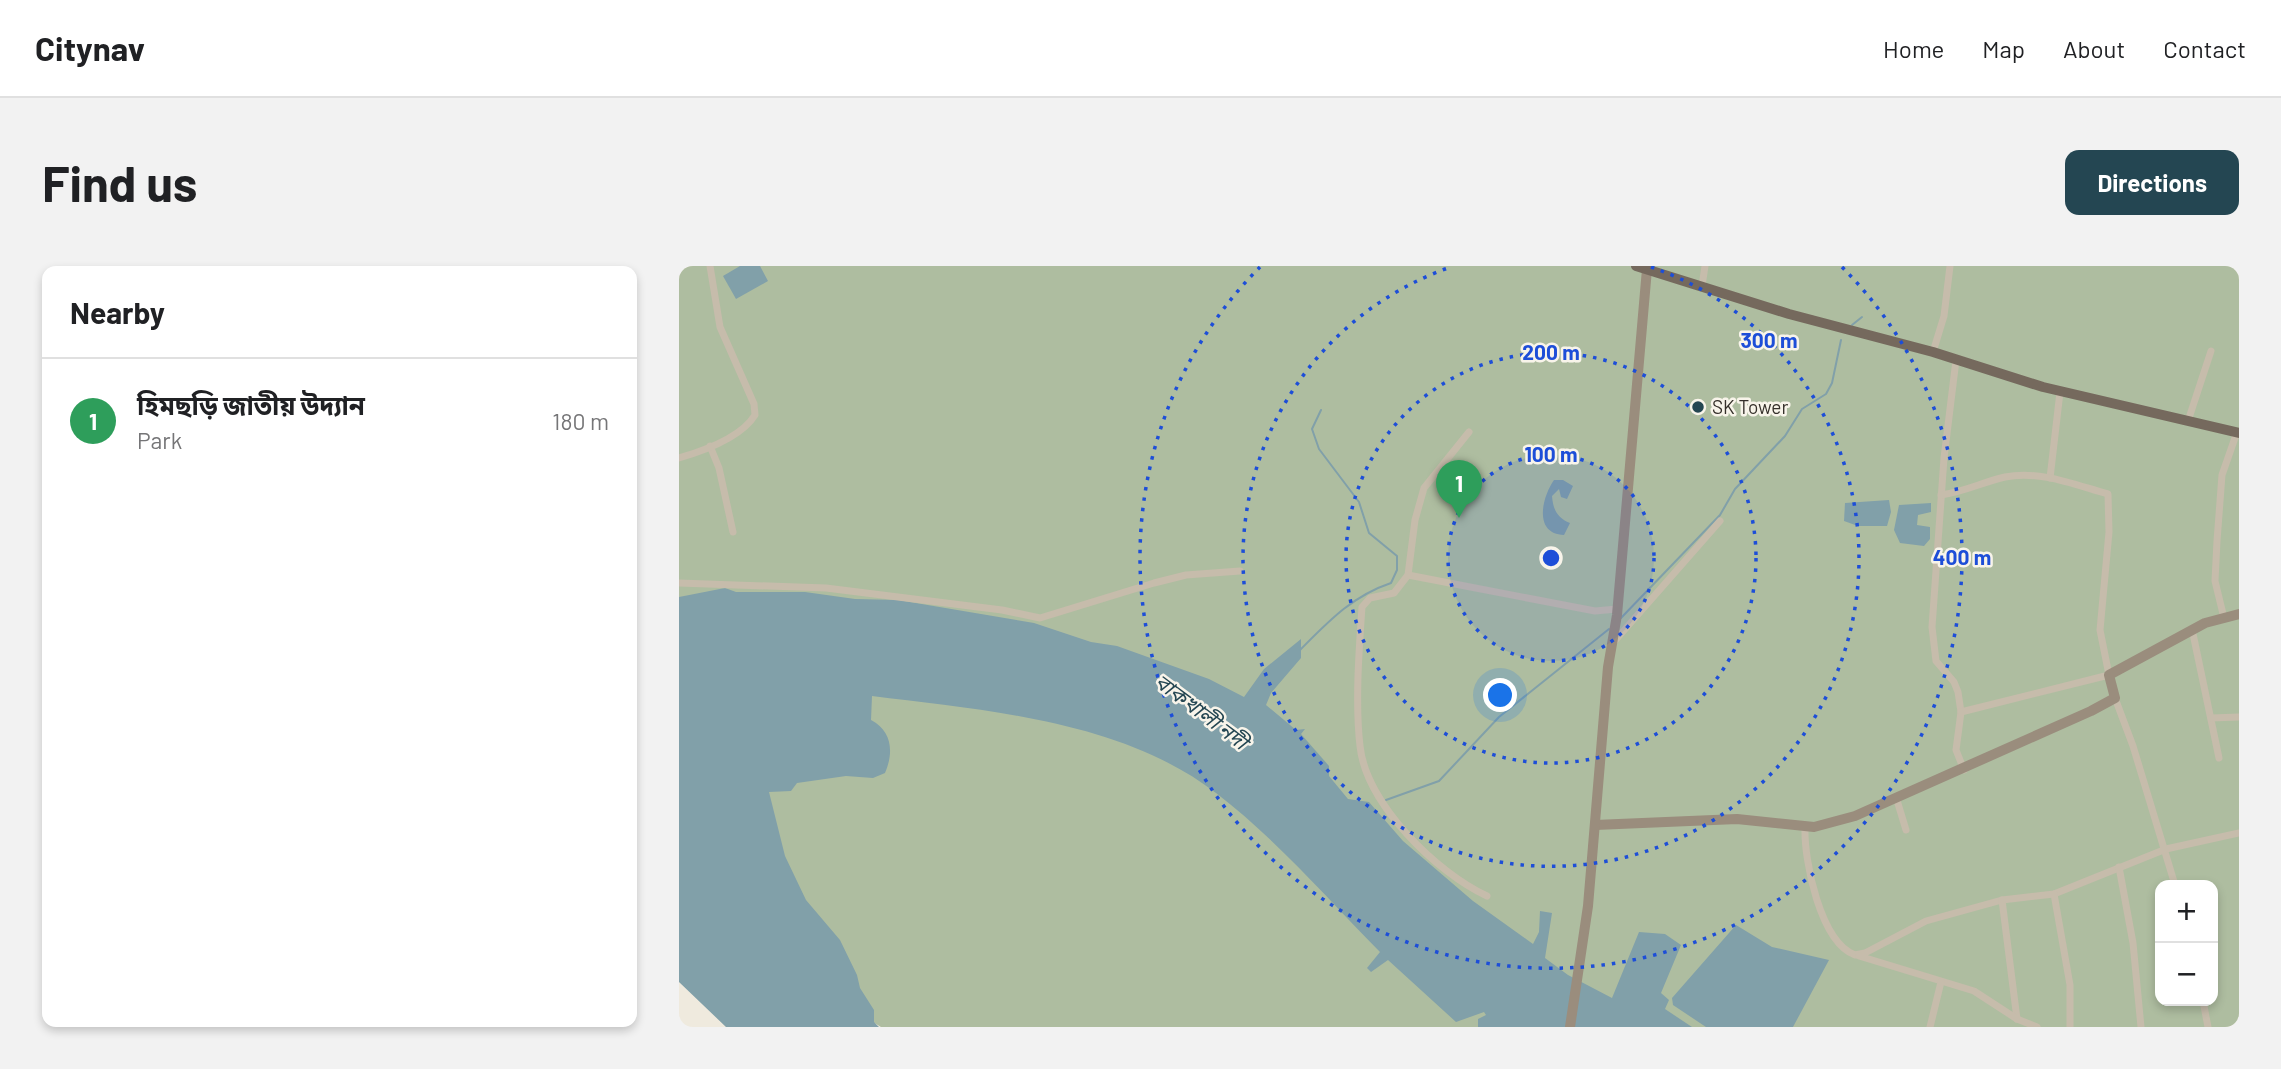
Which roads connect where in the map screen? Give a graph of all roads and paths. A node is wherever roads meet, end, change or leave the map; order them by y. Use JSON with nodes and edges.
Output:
{"nodes":[{"id":1,"x":710,"y":266,"type":"edge"},
{"id":2,"x":1705,"y":266,"type":"edge"},
{"id":3,"x":1950,"y":266,"type":"edge"},
{"id":4,"x":1642,"y":268,"type":"edge"},
{"id":5,"x":1703,"y":286,"type":"junction"},
{"id":6,"x":2211,"y":351,"type":"dead end"},
{"id":7,"x":1933,"y":352,"type":"junction"},
{"id":8,"x":1956,"y":360,"type":"junction"},
{"id":9,"x":2060,"y":392,"type":"junction"},
{"id":10,"x":2188,"y":421,"type":"junction"},
{"id":11,"x":1469,"y":432,"type":"dead end"},
{"id":12,"x":2238,"y":433,"type":"edge"},
{"id":13,"x":710,"y":446,"type":"junction"},
{"id":14,"x":679,"y":458,"type":"edge"},
{"id":15,"x":2050,"y":478,"type":"junction"},
{"id":16,"x":1941,"y":495,"type":"junction"},
{"id":17,"x":1720,"y":521,"type":"dead end"},
{"id":18,"x":733,"y":532,"type":"dead end"},
{"id":19,"x":1240,"y":571,"type":"dead end"},
{"id":20,"x":1408,"y":575,"type":"junction"},
{"id":21,"x":679,"y":583,"type":"edge"},
{"id":22,"x":1617,"y":612,"type":"junction"},
{"id":23,"x":2239,"y":614,"type":"edge"},
{"id":24,"x":2224,"y":618,"type":"junction"},
{"id":25,"x":2192,"y":629,"type":"junction"},
{"id":26,"x":1612,"y":644,"type":"junction"},
{"id":27,"x":2109,"y":675,"type":"junction"},
{"id":28,"x":2115,"y":698,"type":"junction"},
{"id":29,"x":1961,"y":712,"type":"junction"},
{"id":30,"x":2239,"y":717,"type":"edge"},
{"id":31,"x":2211,"y":718,"type":"junction"},
{"id":32,"x":2219,"y":758,"type":"dead end"},
{"id":33,"x":1964,"y":770,"type":"junction"},
{"id":34,"x":1896,"y":797,"type":"junction"},
{"id":35,"x":1595,"y":825,"type":"junction"},
{"id":36,"x":1805,"y":828,"type":"junction"},
{"id":37,"x":1906,"y":830,"type":"dead end"},
{"id":38,"x":2239,"y":833,"type":"edge"},
{"id":39,"x":2167,"y":849,"type":"junction"},
{"id":40,"x":2119,"y":867,"type":"junction"},
{"id":41,"x":2174,"y":880,"type":"edge"},
{"id":42,"x":2054,"y":894,"type":"junction"},
{"id":43,"x":1487,"y":897,"type":"dead end"},
{"id":44,"x":2002,"y":900,"type":"junction"},
{"id":45,"x":1854,"y":955,"type":"junction"},
{"id":46,"x":1941,"y":982,"type":"junction"},
{"id":47,"x":2204,"y":1006,"type":"edge"},
{"id":48,"x":2017,"y":1018,"type":"junction"},
{"id":49,"x":1570,"y":1027,"type":"edge"},
{"id":50,"x":1930,"y":1027,"type":"edge"},
{"id":51,"x":2037,"y":1027,"type":"edge"},
{"id":52,"x":2070,"y":1027,"type":"edge"},
{"id":53,"x":2141,"y":1027,"type":"edge"},
{"id":54,"x":2209,"y":1027,"type":"edge"}],
"edges":[{"from":1,"to":13,"type":"street"},
{"from":2,"to":5,"type":"street"},
{"from":3,"to":7,"type":"street"},
{"from":4,"to":5,"type":"main road"},
{"from":4,"to":22,"type":"main road"},
{"from":5,"to":7,"type":"main road"},
{"from":6,"to":10,"type":"street"},
{"from":7,"to":8,"type":"main road"},
{"from":8,"to":9,"type":"main road"},
{"from":8,"to":16,"type":"street"},
{"from":9,"to":10,"type":"main road"},
{"from":9,"to":15,"type":"street"},
{"from":10,"to":12,"type":"main road"},
{"from":11,"to":20,"type":"street"},
{"from":12,"to":24,"type":"street"},
{"from":13,"to":14,"type":"street"},
{"from":13,"to":18,"type":"street"},
{"from":15,"to":16,"type":"street"},
{"from":15,"to":27,"type":"street"},
{"from":16,"to":29,"type":"street"},
{"from":17,"to":26,"type":"street"},
{"from":19,"to":21,"type":"street"},
{"from":20,"to":22,"type":"street"},
{"from":20,"to":43,"type":"street"},
{"from":22,"to":26,"type":"main road"},
{"from":23,"to":24,"type":"main road"},
{"from":24,"to":25,"type":"main road"},
{"from":25,"to":27,"type":"main road"},
{"from":25,"to":31,"type":"street"},
{"from":26,"to":35,"type":"main road"},
{"from":27,"to":28,"type":"main road"},
{"from":27,"to":29,"type":"street"},
{"from":28,"to":33,"type":"main road"},
{"from":28,"to":39,"type":"street"},
{"from":29,"to":33,"type":"street"},
{"from":30,"to":31,"type":"street"},
{"from":31,"to":32,"type":"street"},
{"from":33,"to":34,"type":"main road"},
{"from":34,"to":36,"type":"main road"},
{"from":34,"to":37,"type":"street"},
{"from":35,"to":36,"type":"main road"},
{"from":35,"to":49,"type":"main road"},
{"from":36,"to":45,"type":"street"},
{"from":38,"to":39,"type":"street"},
{"from":39,"to":40,"type":"street"},
{"from":39,"to":41,"type":"street"},
{"from":40,"to":42,"type":"street"},
{"from":40,"to":53,"type":"street"},
{"from":42,"to":44,"type":"street"},
{"from":42,"to":52,"type":"street"},
{"from":44,"to":45,"type":"street"},
{"from":44,"to":48,"type":"street"},
{"from":45,"to":46,"type":"street"},
{"from":46,"to":48,"type":"street"},
{"from":46,"to":50,"type":"street"},
{"from":47,"to":54,"type":"street"},
{"from":48,"to":51,"type":"street"}]}
